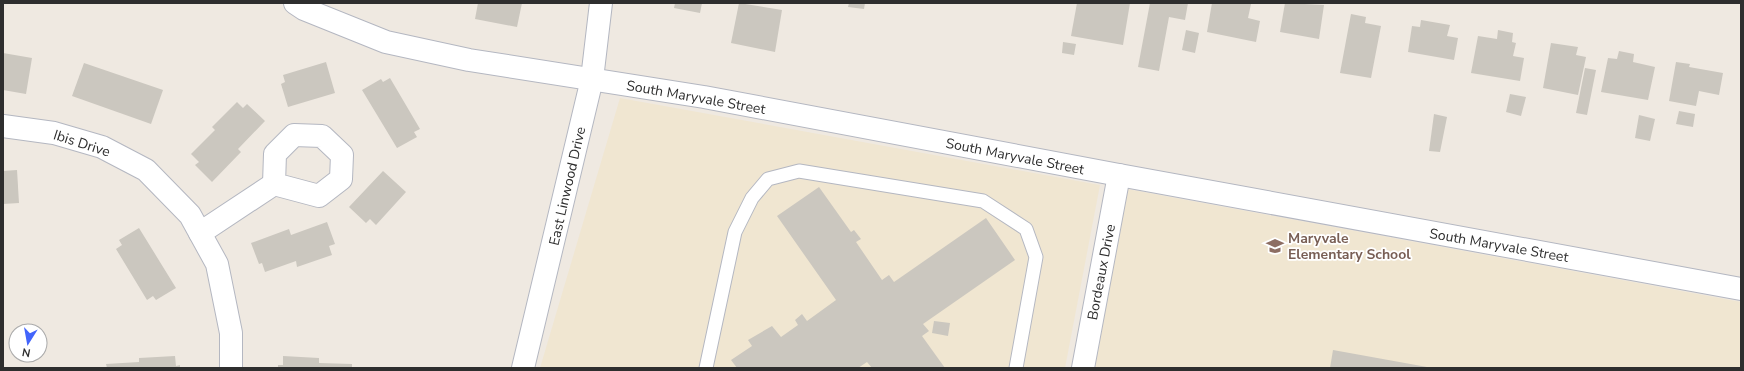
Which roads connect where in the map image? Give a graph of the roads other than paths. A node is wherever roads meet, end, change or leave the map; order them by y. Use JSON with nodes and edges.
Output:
{"nodes":[{"id":1,"x":295,"y":3,"type":"edge"},
{"id":2,"x":601,"y":3,"type":"edge"},
{"id":3,"x":592,"y":80,"type":"junction"},
{"id":4,"x":3,"y":126,"type":"edge"},
{"id":5,"x":1119,"y":175,"type":"junction"},
{"id":6,"x":274,"y":184,"type":"dead end"},
{"id":7,"x":200,"y":233,"type":"junction"},
{"id":8,"x":1741,"y":289,"type":"edge"},
{"id":9,"x":231,"y":368,"type":"edge"},
{"id":10,"x":523,"y":368,"type":"edge"},
{"id":11,"x":706,"y":368,"type":"edge"},
{"id":12,"x":1016,"y":368,"type":"edge"},
{"id":13,"x":1083,"y":368,"type":"edge"}],
"edges":[{"from":1,"to":3,"type":"street","name":"South Maryvale Street"},
{"from":2,"to":3,"type":"street","name":"East Linwood Drive"},
{"from":3,"to":5,"type":"street","name":"South Maryvale Street"},
{"from":3,"to":10,"type":"street","name":"East Linwood Drive"},
{"from":4,"to":7,"type":"street","name":"Ibis Drive"},
{"from":5,"to":8,"type":"street","name":"South Maryvale Street"},
{"from":5,"to":13,"type":"street","name":"Bordeaux Drive"},
{"from":6,"to":7,"type":"street"},
{"from":7,"to":9,"type":"street","name":"Ibis Drive"},
{"from":11,"to":12,"type":"lane"}]}
